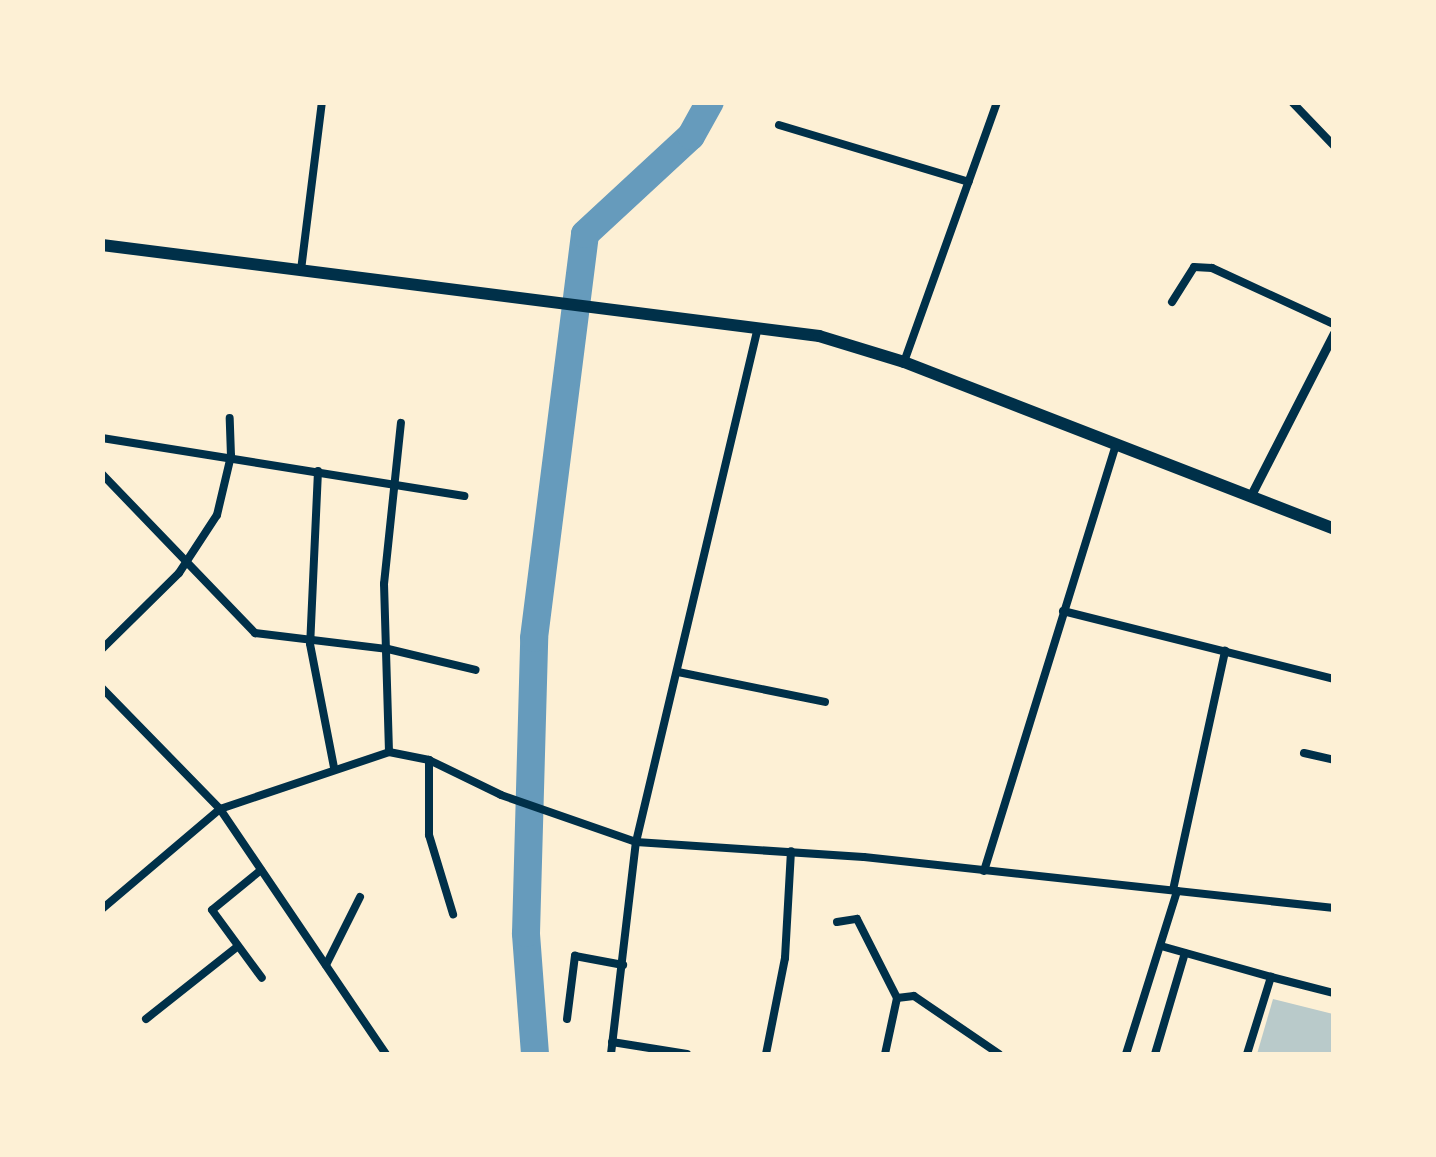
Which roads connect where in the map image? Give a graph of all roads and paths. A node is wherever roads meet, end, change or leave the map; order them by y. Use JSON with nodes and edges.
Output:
{"nodes":[{"id":1,"x":322,"y":102,"type":"edge"},
{"id":2,"x":997,"y":102,"type":"edge"},
{"id":3,"x":1292,"y":102,"type":"edge"},
{"id":4,"x":778,"y":125,"type":"dead end"},
{"id":5,"x":1334,"y":146,"type":"edge"},
{"id":6,"x":969,"y":182,"type":"junction"},
{"id":7,"x":102,"y":245,"type":"edge"},
{"id":8,"x":301,"y":270,"type":"junction"},
{"id":9,"x":1172,"y":302,"type":"dead end"},
{"id":10,"x":1334,"y":324,"type":"edge"},
{"id":11,"x":758,"y":327,"type":"junction"},
{"id":12,"x":1334,"y":333,"type":"edge"},
{"id":13,"x":904,"y":362,"type":"junction"},
{"id":14,"x":230,"y":418,"type":"dead end"},
{"id":15,"x":402,"y":423,"type":"dead end"},
{"id":16,"x":102,"y":438,"type":"edge"},
{"id":17,"x":1116,"y":444,"type":"junction"},
{"id":18,"x":231,"y":456,"type":"junction"},
{"id":19,"x":318,"y":471,"type":"junction"},
{"id":20,"x":102,"y":474,"type":"edge"},
{"id":21,"x":394,"y":486,"type":"junction"},
{"id":22,"x":464,"y":496,"type":"dead end"},
{"id":23,"x":1250,"y":496,"type":"junction"},
{"id":24,"x":1334,"y":529,"type":"edge"},
{"id":25,"x":190,"y":558,"type":"junction"},
{"id":26,"x":1063,"y":611,"type":"junction"},
{"id":27,"x":310,"y":644,"type":"junction"},
{"id":28,"x":102,"y":649,"type":"edge"},
{"id":29,"x":388,"y":650,"type":"junction"},
{"id":30,"x":1225,"y":652,"type":"junction"},
{"id":31,"x":476,"y":670,"type":"dead end"},
{"id":32,"x":678,"y":672,"type":"junction"},
{"id":33,"x":1334,"y":679,"type":"edge"},
{"id":34,"x":102,"y":688,"type":"edge"},
{"id":35,"x":825,"y":702,"type":"dead end"},
{"id":36,"x":389,"y":752,"type":"junction"},
{"id":37,"x":1304,"y":754,"type":"dead end"},
{"id":38,"x":428,"y":760,"type":"junction"},
{"id":39,"x":1334,"y":760,"type":"edge"},
{"id":40,"x":334,"y":767,"type":"junction"},
{"id":41,"x":220,"y":809,"type":"junction"},
{"id":42,"x":636,"y":842,"type":"junction"},
{"id":43,"x":791,"y":851,"type":"junction"},
{"id":44,"x":262,"y":870,"type":"junction"},
{"id":45,"x":984,"y":871,"type":"junction"},
{"id":46,"x":1175,"y":890,"type":"junction"},
{"id":47,"x":360,"y":897,"type":"dead end"},
{"id":48,"x":1334,"y":908,"type":"edge"},
{"id":49,"x":102,"y":909,"type":"edge"},
{"id":50,"x":453,"y":914,"type":"dead end"},
{"id":51,"x":836,"y":922,"type":"dead end"},
{"id":52,"x":238,"y":946,"type":"junction"},
{"id":53,"x":1161,"y":946,"type":"junction"},
{"id":54,"x":1185,"y":952,"type":"junction"},
{"id":55,"x":326,"y":964,"type":"junction"},
{"id":56,"x":623,"y":966,"type":"junction"},
{"id":57,"x":1271,"y":977,"type":"junction"},
{"id":58,"x":262,"y":978,"type":"dead end"},
{"id":59,"x":1334,"y":993,"type":"edge"},
{"id":60,"x":896,"y":998,"type":"junction"},
{"id":61,"x":146,"y":1019,"type":"dead end"},
{"id":62,"x":567,"y":1019,"type":"dead end"},
{"id":63,"x":612,"y":1042,"type":"junction"},
{"id":64,"x":386,"y":1054,"type":"edge"},
{"id":65,"x":611,"y":1054,"type":"edge"},
{"id":66,"x":687,"y":1054,"type":"edge"},
{"id":67,"x":766,"y":1054,"type":"edge"},
{"id":68,"x":885,"y":1054,"type":"edge"},
{"id":69,"x":999,"y":1054,"type":"edge"},
{"id":70,"x":1126,"y":1054,"type":"edge"},
{"id":71,"x":1154,"y":1054,"type":"edge"},
{"id":72,"x":1247,"y":1054,"type":"edge"}],
"edges":[{"from":1,"to":8,"type":"street"},
{"from":2,"to":6,"type":"street"},
{"from":3,"to":5,"type":"street"},
{"from":4,"to":6,"type":"street"},
{"from":6,"to":13,"type":"street"},
{"from":7,"to":8,"type":"highway"},
{"from":8,"to":11,"type":"highway"},
{"from":9,"to":10,"type":"street"},
{"from":11,"to":13,"type":"highway"},
{"from":11,"to":32,"type":"street"},
{"from":12,"to":23,"type":"street"},
{"from":13,"to":17,"type":"highway"},
{"from":14,"to":18,"type":"street"},
{"from":15,"to":21,"type":"street"},
{"from":16,"to":18,"type":"street"},
{"from":17,"to":23,"type":"highway"},
{"from":17,"to":26,"type":"street"},
{"from":18,"to":19,"type":"street"},
{"from":18,"to":25,"type":"street"},
{"from":19,"to":21,"type":"street"},
{"from":19,"to":27,"type":"street"},
{"from":20,"to":25,"type":"street"},
{"from":21,"to":22,"type":"street"},
{"from":21,"to":29,"type":"street"},
{"from":23,"to":24,"type":"highway"},
{"from":25,"to":27,"type":"street"},
{"from":25,"to":28,"type":"street"},
{"from":26,"to":30,"type":"street"},
{"from":26,"to":45,"type":"street"},
{"from":27,"to":29,"type":"street"},
{"from":27,"to":40,"type":"street"},
{"from":29,"to":31,"type":"street"},
{"from":29,"to":36,"type":"street"},
{"from":30,"to":33,"type":"street"},
{"from":30,"to":46,"type":"street"},
{"from":32,"to":35,"type":"street"},
{"from":32,"to":42,"type":"street"},
{"from":34,"to":41,"type":"street"},
{"from":36,"to":38,"type":"street"},
{"from":36,"to":40,"type":"street"},
{"from":37,"to":39,"type":"street"},
{"from":38,"to":42,"type":"street"},
{"from":38,"to":50,"type":"street"},
{"from":40,"to":41,"type":"street"},
{"from":41,"to":44,"type":"street"},
{"from":41,"to":49,"type":"street"},
{"from":42,"to":43,"type":"street"},
{"from":42,"to":56,"type":"street"},
{"from":43,"to":45,"type":"street"},
{"from":43,"to":67,"type":"street"},
{"from":44,"to":52,"type":"street"},
{"from":44,"to":55,"type":"street"},
{"from":45,"to":46,"type":"street"},
{"from":46,"to":48,"type":"street"},
{"from":46,"to":53,"type":"street"},
{"from":47,"to":55,"type":"street"},
{"from":51,"to":60,"type":"street"},
{"from":52,"to":58,"type":"street"},
{"from":52,"to":61,"type":"street"},
{"from":53,"to":54,"type":"street"},
{"from":53,"to":70,"type":"street"},
{"from":54,"to":57,"type":"street"},
{"from":54,"to":71,"type":"street"},
{"from":55,"to":64,"type":"street"},
{"from":56,"to":62,"type":"street"},
{"from":56,"to":63,"type":"street"},
{"from":57,"to":59,"type":"street"},
{"from":57,"to":72,"type":"street"},
{"from":60,"to":68,"type":"street"},
{"from":60,"to":69,"type":"street"},
{"from":63,"to":65,"type":"street"},
{"from":63,"to":66,"type":"street"}]}
